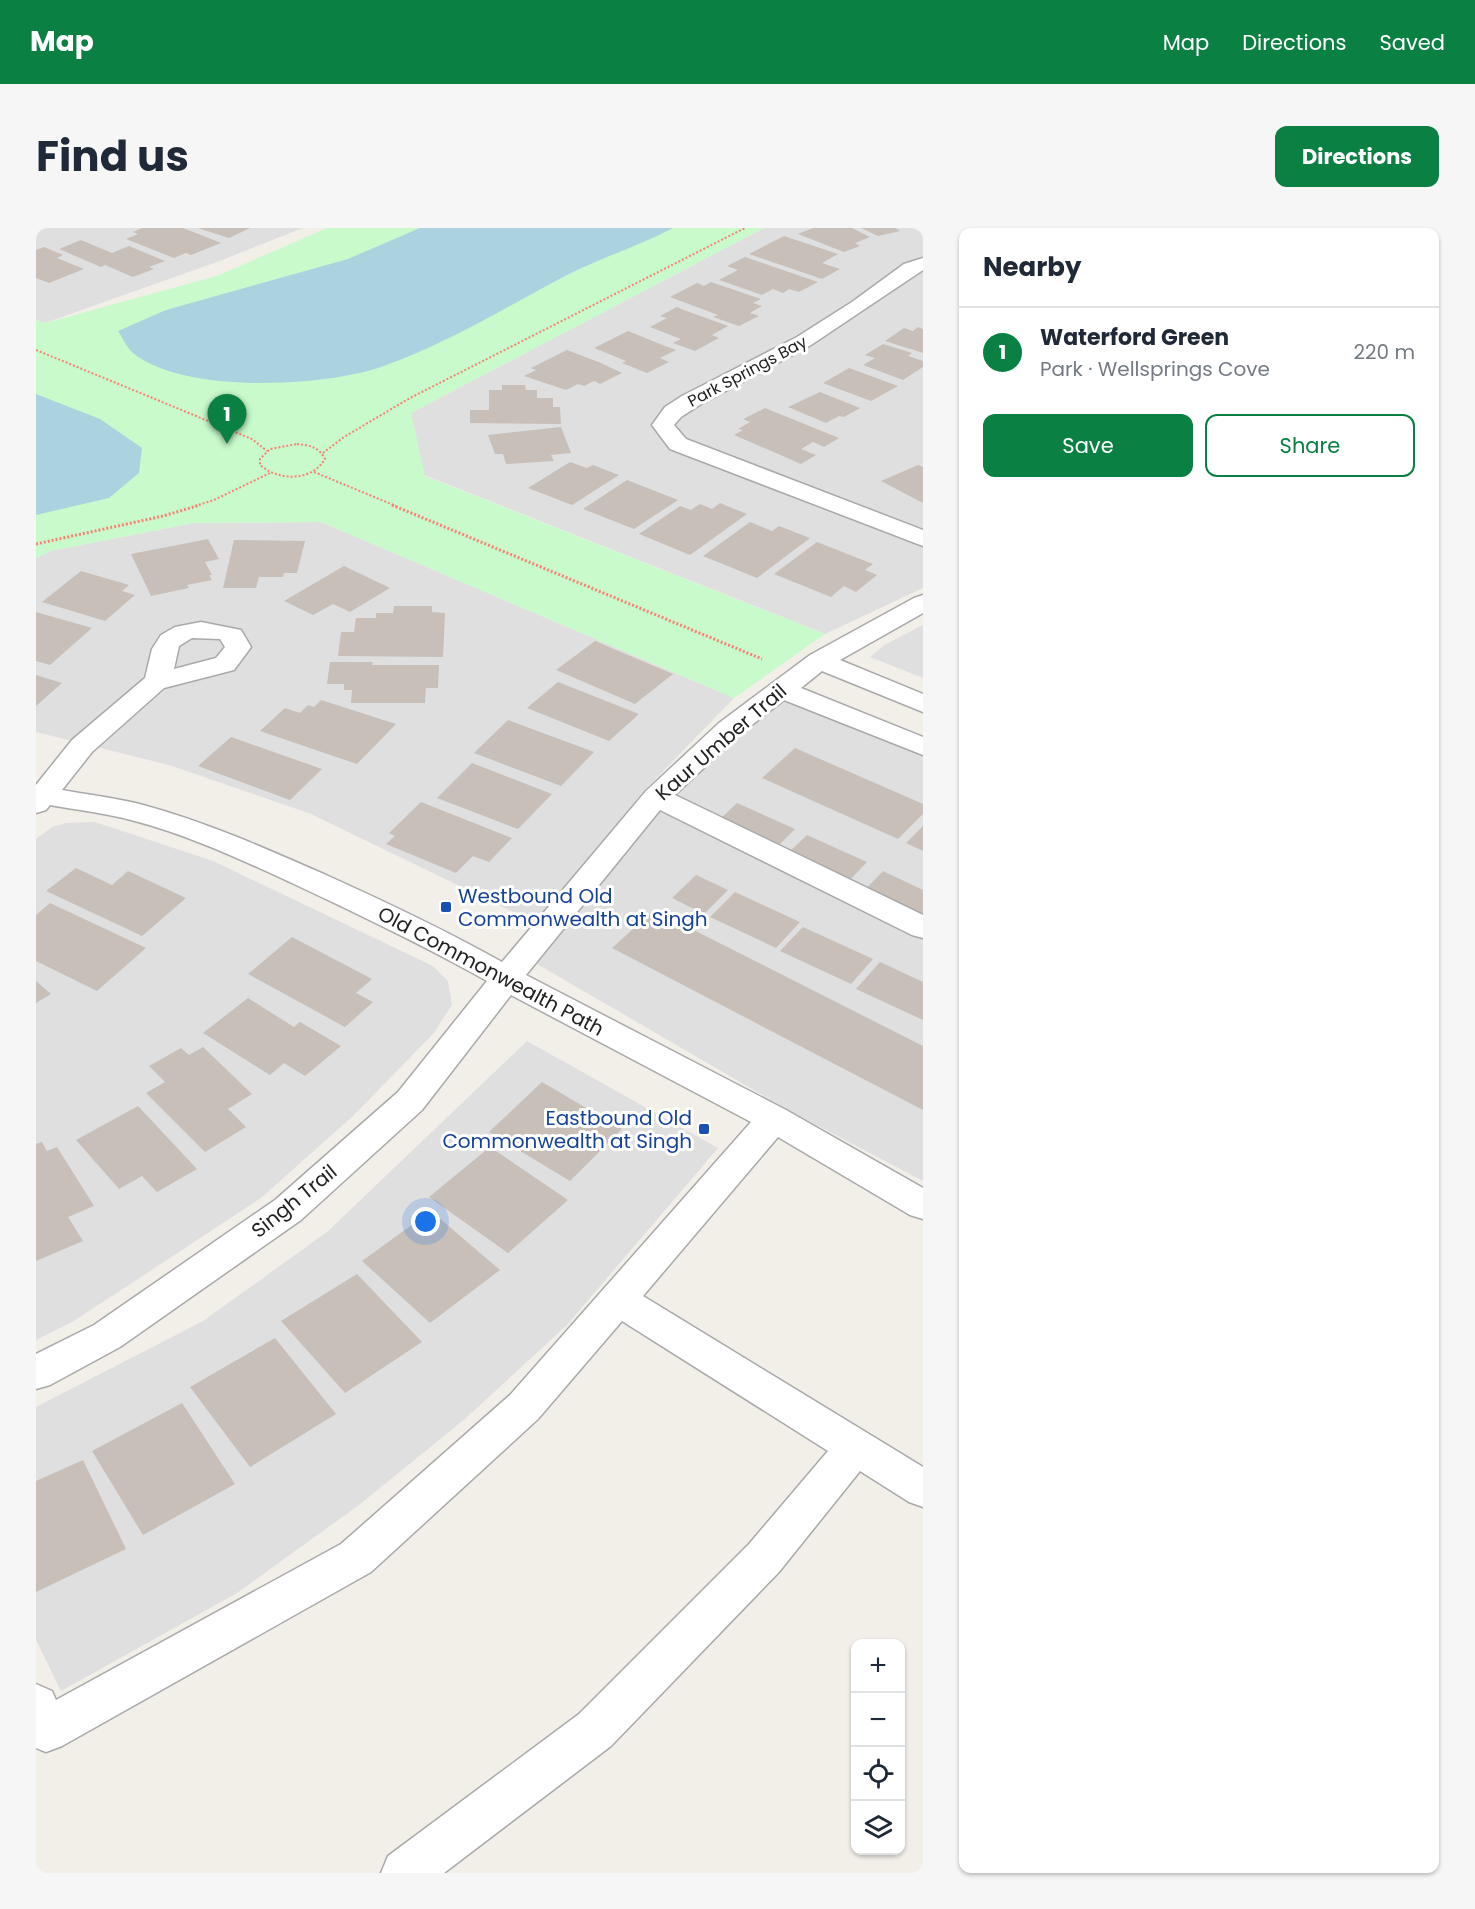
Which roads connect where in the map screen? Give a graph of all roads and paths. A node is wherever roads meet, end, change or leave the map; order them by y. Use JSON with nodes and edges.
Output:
{"nodes":[{"id":1,"x":745,"y":228,"type":"edge"},
{"id":2,"x":923,"y":264,"type":"edge"},
{"id":3,"x":36,"y":350,"type":"edge"},
{"id":4,"x":267,"y":451,"type":"junction"},
{"id":5,"x":323,"y":453,"type":"junction"},
{"id":6,"x":314,"y":472,"type":"junction"},
{"id":7,"x":270,"y":473,"type":"junction"},
{"id":8,"x":923,"y":539,"type":"edge"},
{"id":9,"x":36,"y":544,"type":"edge"},
{"id":10,"x":923,"y":603,"type":"edge"},
{"id":11,"x":800,"y":675,"type":"junction"},
{"id":12,"x":155,"y":682,"type":"dead end"},
{"id":13,"x":923,"y":704,"type":"edge"},
{"id":14,"x":923,"y":747,"type":"edge"},
{"id":15,"x":39,"y":797,"type":"edge"},
{"id":16,"x":656,"y":797,"type":"junction"},
{"id":17,"x":923,"y":928,"type":"edge"},
{"id":18,"x":507,"y":976,"type":"junction"},
{"id":19,"x":774,"y":1119,"type":"junction"},
{"id":20,"x":923,"y":1205,"type":"edge"},
{"id":21,"x":618,"y":1299,"type":"junction"},
{"id":22,"x":36,"y":1373,"type":"edge"},
{"id":23,"x":856,"y":1447,"type":"junction"},
{"id":24,"x":923,"y":1489,"type":"edge"},
{"id":25,"x":36,"y":1706,"type":"edge"},
{"id":26,"x":405,"y":1873,"type":"edge"}],
"edges":[{"from":1,"to":5,"type":"path"},
{"from":2,"to":8,"type":"street","name":"Park Springs Bay"},
{"from":3,"to":4,"type":"path"},
{"from":4,"to":5,"type":"path"},
{"from":4,"to":7,"type":"path"},
{"from":5,"to":6,"type":"path"},
{"from":6,"to":7,"type":"path"},
{"from":6,"to":11,"type":"path"},
{"from":7,"to":9,"type":"path"},
{"from":10,"to":11,"type":"street","name":"Kaur Umber Trail"},
{"from":11,"to":13,"type":"street"},
{"from":11,"to":14,"type":"street"},
{"from":11,"to":16,"type":"street","name":"Kaur Umber Trail"},
{"from":12,"to":15,"type":"street"},
{"from":15,"to":18,"type":"street","name":"Old Commonwealth Path"},
{"from":16,"to":17,"type":"street"},
{"from":16,"to":18,"type":"street","name":"Kaur Umber Trail"},
{"from":18,"to":19,"type":"street","name":"Old Commonwealth Path"},
{"from":18,"to":22,"type":"street","name":"Singh Trail"},
{"from":19,"to":20,"type":"street","name":"Old Commonwealth Path"},
{"from":19,"to":21,"type":"street"},
{"from":21,"to":23,"type":"street"},
{"from":21,"to":25,"type":"street"},
{"from":23,"to":24,"type":"street"},
{"from":23,"to":26,"type":"street"}]}
